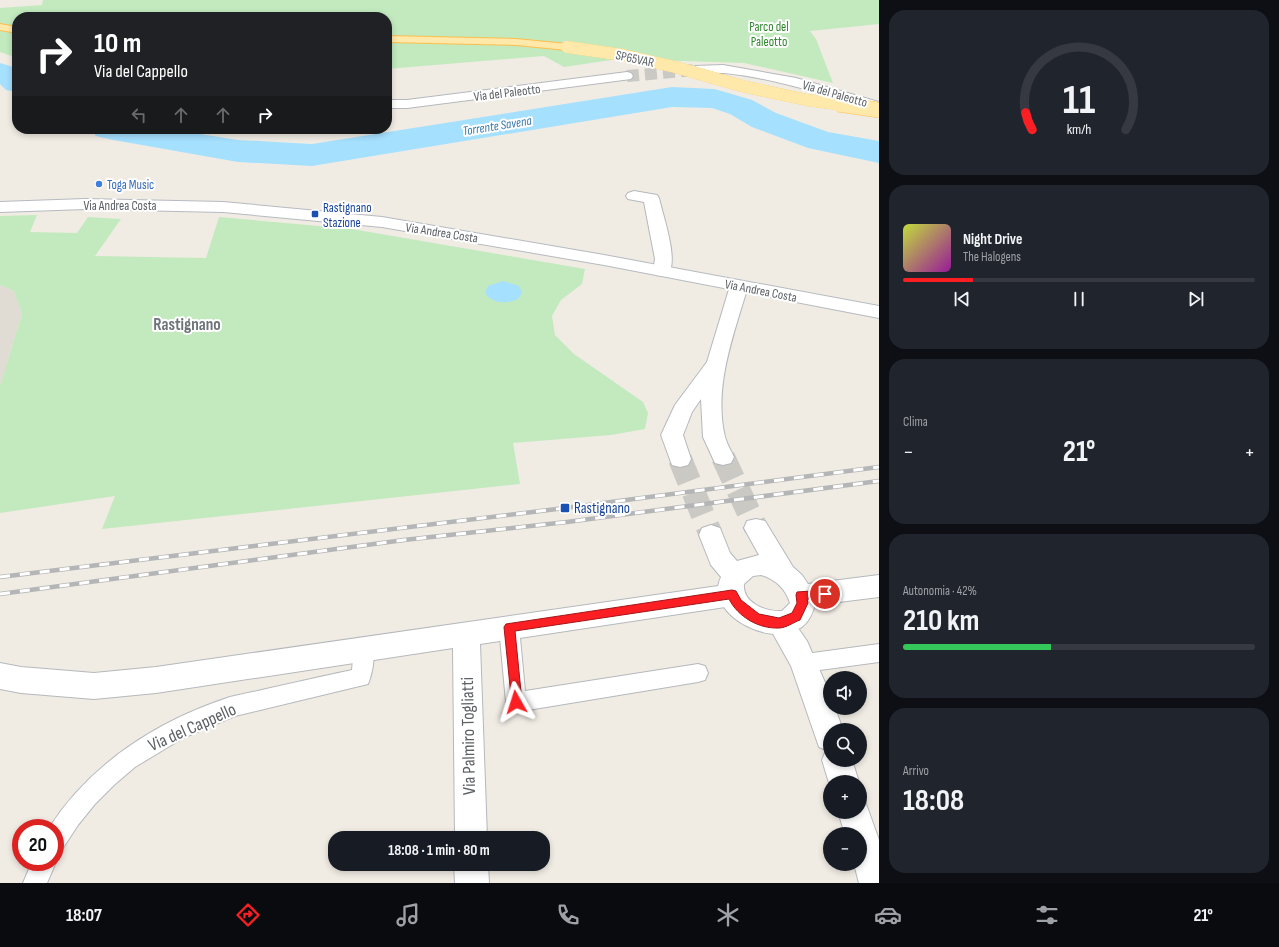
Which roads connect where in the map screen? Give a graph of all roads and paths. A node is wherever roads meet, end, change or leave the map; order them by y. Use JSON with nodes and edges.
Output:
{"nodes":[{"id":1,"x":0,"y":27,"type":"edge"},
{"id":2,"x":12,"y":29,"type":"edge"},
{"id":3,"x":392,"y":39,"type":"edge"},
{"id":4,"x":695,"y":70,"type":"tunnel mouth"},
{"id":5,"x":627,"y":76,"type":"tunnel mouth"},
{"id":6,"x":392,"y":104,"type":"edge"},
{"id":7,"x":879,"y":106,"type":"edge"},
{"id":8,"x":879,"y":110,"type":"edge"},
{"id":9,"x":634,"y":196,"type":"dead end"},
{"id":10,"x":0,"y":207,"type":"edge"},
{"id":11,"x":662,"y":271,"type":"junction"},
{"id":12,"x":740,"y":286,"type":"junction"},
{"id":13,"x":879,"y":312,"type":"edge"},
{"id":14,"x":716,"y":366,"type":"junction"},
{"id":15,"x":723,"y":456,"type":"tunnel mouth"},
{"id":16,"x":680,"y":459,"type":"tunnel mouth"},
{"id":17,"x":756,"y":528,"type":"tunnel mouth"},
{"id":18,"x":711,"y":535,"type":"tunnel mouth"},
{"id":19,"x":784,"y":574,"type":"junction"},
{"id":20,"x":733,"y":585,"type":"junction"},
{"id":21,"x":879,"y":586,"type":"edge"},
{"id":22,"x":801,"y":595,"type":"junction"},
{"id":23,"x":780,"y":623,"type":"junction"},
{"id":24,"x":510,"y":627,"type":"junction"},
{"id":25,"x":466,"y":634,"type":"junction"},
{"id":26,"x":364,"y":648,"type":"junction"},
{"id":27,"x":879,"y":653,"type":"edge"},
{"id":28,"x":805,"y":663,"type":"junction"},
{"id":29,"x":698,"y":673,"type":"dead end"},
{"id":30,"x":0,"y":676,"type":"edge"},
{"id":31,"x":825,"y":723,"type":"edge"},
{"id":32,"x":857,"y":819,"type":"edge"},
{"id":33,"x":64,"y":824,"type":"edge"},
{"id":34,"x":471,"y":831,"type":"edge"},
{"id":35,"x":875,"y":867,"type":"edge"},
{"id":36,"x":40,"y":871,"type":"edge"},
{"id":37,"x":471,"y":871,"type":"edge"},
{"id":38,"x":35,"y":883,"type":"edge"},
{"id":39,"x":472,"y":883,"type":"edge"}],
"edges":[{"from":1,"to":2,"type":"main road"},
{"from":3,"to":8,"type":"main road","name":"SP65VAR","bridge":true},
{"from":4,"to":7,"type":"street","name":"Via del Paleotto"},
{"from":5,"to":6,"type":"street","name":"Via del Paleotto"},
{"from":9,"to":11,"type":"street"},
{"from":10,"to":11,"type":"street","name":"Via Andrea Costa"},
{"from":11,"to":12,"type":"street","name":"Via Andrea Costa"},
{"from":12,"to":13,"type":"street","name":"Via Andrea Costa"},
{"from":12,"to":14,"type":"street"},
{"from":14,"to":15,"type":"street"},
{"from":14,"to":16,"type":"street"},
{"from":17,"to":19,"type":"street"},
{"from":18,"to":20,"type":"street"},
{"from":19,"to":20,"type":"street"},
{"from":19,"to":22,"type":"street"},
{"from":20,"to":23,"type":"street"},
{"from":20,"to":24,"type":"street"},
{"from":21,"to":22,"type":"street"},
{"from":22,"to":23,"type":"street"},
{"from":23,"to":28,"type":"street"},
{"from":24,"to":25,"type":"street"},
{"from":24,"to":29,"type":"lane"},
{"from":25,"to":26,"type":"street"},
{"from":25,"to":34,"type":"street","name":"Via Palmiro Togliatti"},
{"from":26,"to":30,"type":"street"},
{"from":26,"to":33,"type":"lane","name":"Via del Cappello"},
{"from":27,"to":28,"type":"lane"},
{"from":28,"to":31,"type":"street"},
{"from":32,"to":35,"type":"street"},
{"from":36,"to":38,"type":"lane"},
{"from":37,"to":39,"type":"street"}]}
